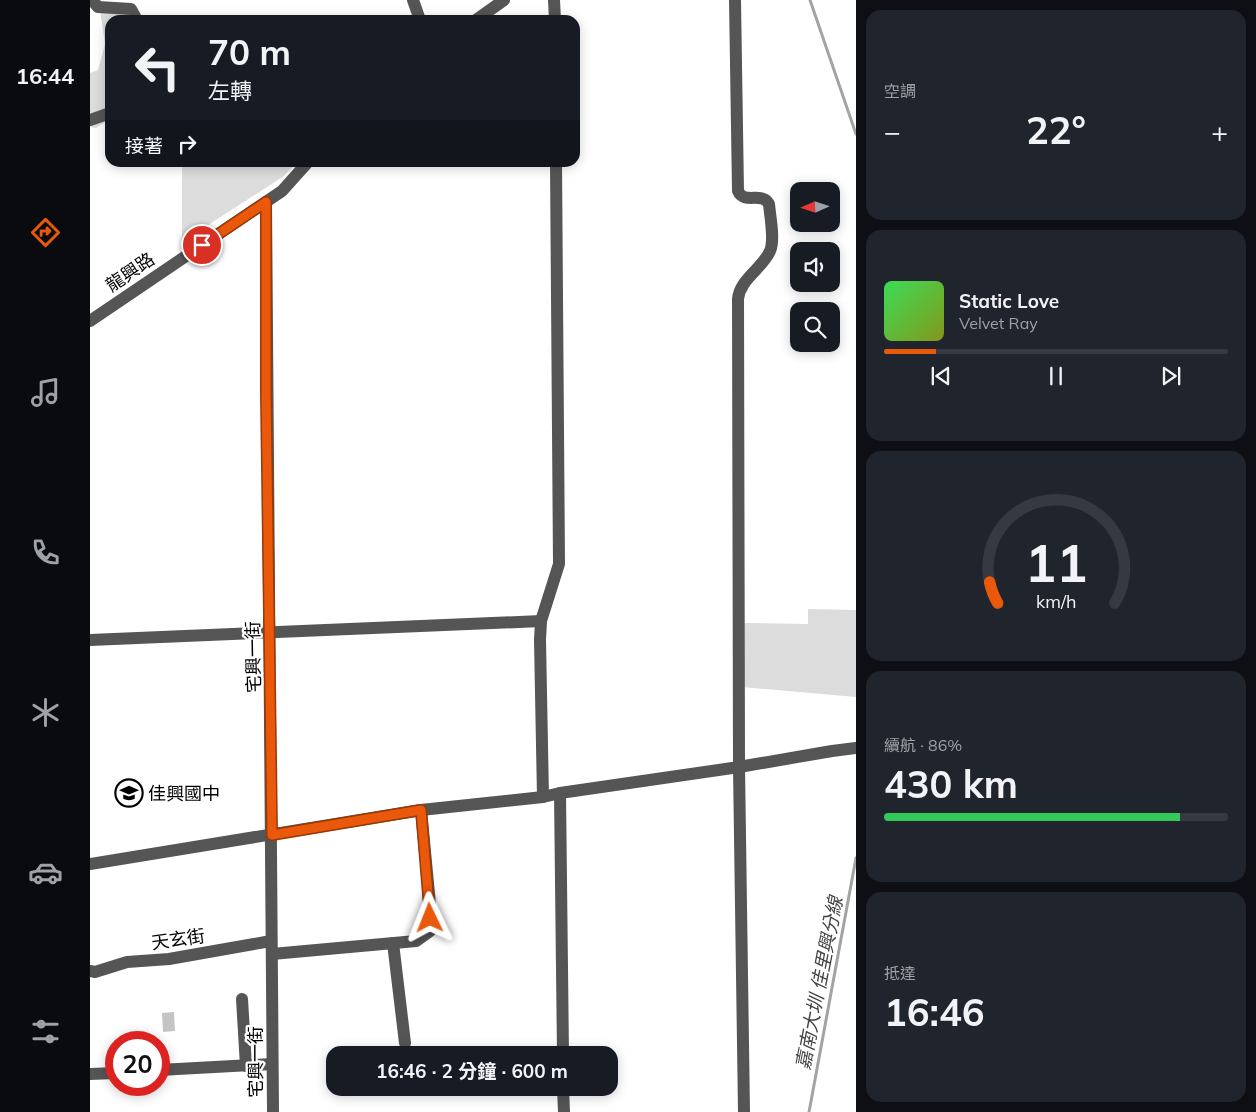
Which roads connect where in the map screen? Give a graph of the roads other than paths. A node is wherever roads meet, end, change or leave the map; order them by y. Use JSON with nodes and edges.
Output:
{"nodes":[{"id":1,"x":92,"y":0,"type":"edge"},
{"id":2,"x":413,"y":0,"type":"edge"},
{"id":3,"x":504,"y":0,"type":"edge"},
{"id":4,"x":554,"y":0,"type":"edge"},
{"id":5,"x":735,"y":0,"type":"edge"},
{"id":6,"x":134,"y":15,"type":"edge"},
{"id":7,"x":418,"y":15,"type":"edge"},
{"id":8,"x":483,"y":15,"type":"edge"},
{"id":9,"x":554,"y":15,"type":"edge"},
{"id":10,"x":105,"y":115,"type":"edge"},
{"id":11,"x":90,"y":120,"type":"edge"},
{"id":12,"x":303,"y":167,"type":"edge"},
{"id":13,"x":556,"y":167,"type":"edge"},
{"id":14,"x":266,"y":202,"type":"junction"},
{"id":15,"x":90,"y":320,"type":"edge"},
{"id":16,"x":541,"y":621,"type":"junction"},
{"id":17,"x":270,"y":632,"type":"junction"},
{"id":18,"x":90,"y":640,"type":"edge"},
{"id":19,"x":856,"y":748,"type":"edge"},
{"id":20,"x":739,"y":768,"type":"junction"},
{"id":21,"x":560,"y":793,"type":"junction"},
{"id":22,"x":543,"y":797,"type":"junction"},
{"id":23,"x":421,"y":810,"type":"junction"},
{"id":24,"x":272,"y":835,"type":"junction"},
{"id":25,"x":90,"y":864,"type":"edge"},
{"id":26,"x":393,"y":943,"type":"junction"},
{"id":27,"x":272,"y":948,"type":"junction"},
{"id":28,"x":90,"y":972,"type":"edge"},
{"id":29,"x":242,"y":999,"type":"dead end"},
{"id":30,"x":405,"y":1043,"type":"dead end"},
{"id":31,"x":563,"y":1046,"type":"edge"},
{"id":32,"x":272,"y":1064,"type":"junction"},
{"id":33,"x":246,"y":1066,"type":"junction"},
{"id":34,"x":170,"y":1069,"type":"edge"},
{"id":35,"x":105,"y":1073,"type":"edge"},
{"id":36,"x":90,"y":1074,"type":"edge"},
{"id":37,"x":563,"y":1096,"type":"edge"},
{"id":38,"x":273,"y":1112,"type":"edge"},
{"id":39,"x":564,"y":1112,"type":"edge"},
{"id":40,"x":744,"y":1112,"type":"edge"}],
"edges":[{"from":1,"to":6,"type":"street"},
{"from":2,"to":7,"type":"street"},
{"from":3,"to":8,"type":"street"},
{"from":4,"to":9,"type":"street"},
{"from":5,"to":20,"type":"street"},
{"from":10,"to":11,"type":"street"},
{"from":12,"to":14,"type":"street","name":"龍興路"},
{"from":13,"to":16,"type":"street"},
{"from":14,"to":15,"type":"street","name":"龍興路"},
{"from":14,"to":17,"type":"street","name":"宅興一街"},
{"from":16,"to":17,"type":"street"},
{"from":16,"to":22,"type":"street"},
{"from":17,"to":18,"type":"street"},
{"from":17,"to":24,"type":"street","name":"宅興一街"},
{"from":19,"to":20,"type":"street"},
{"from":20,"to":21,"type":"street"},
{"from":20,"to":40,"type":"street"},
{"from":21,"to":22,"type":"street"},
{"from":21,"to":31,"type":"street"},
{"from":22,"to":23,"type":"street"},
{"from":23,"to":24,"type":"street"},
{"from":23,"to":26,"type":"street","name":"天玄街"},
{"from":24,"to":25,"type":"street"},
{"from":24,"to":27,"type":"street","name":"宅興一街"},
{"from":26,"to":27,"type":"street","name":"天玄街"},
{"from":26,"to":30,"type":"street"},
{"from":27,"to":28,"type":"street","name":"天玄街"},
{"from":27,"to":32,"type":"street","name":"宅興一街"},
{"from":29,"to":33,"type":"street"},
{"from":32,"to":33,"type":"street"},
{"from":32,"to":38,"type":"street","name":"宅興一街"},
{"from":33,"to":34,"type":"street"},
{"from":35,"to":36,"type":"street"},
{"from":37,"to":39,"type":"street"}]}
